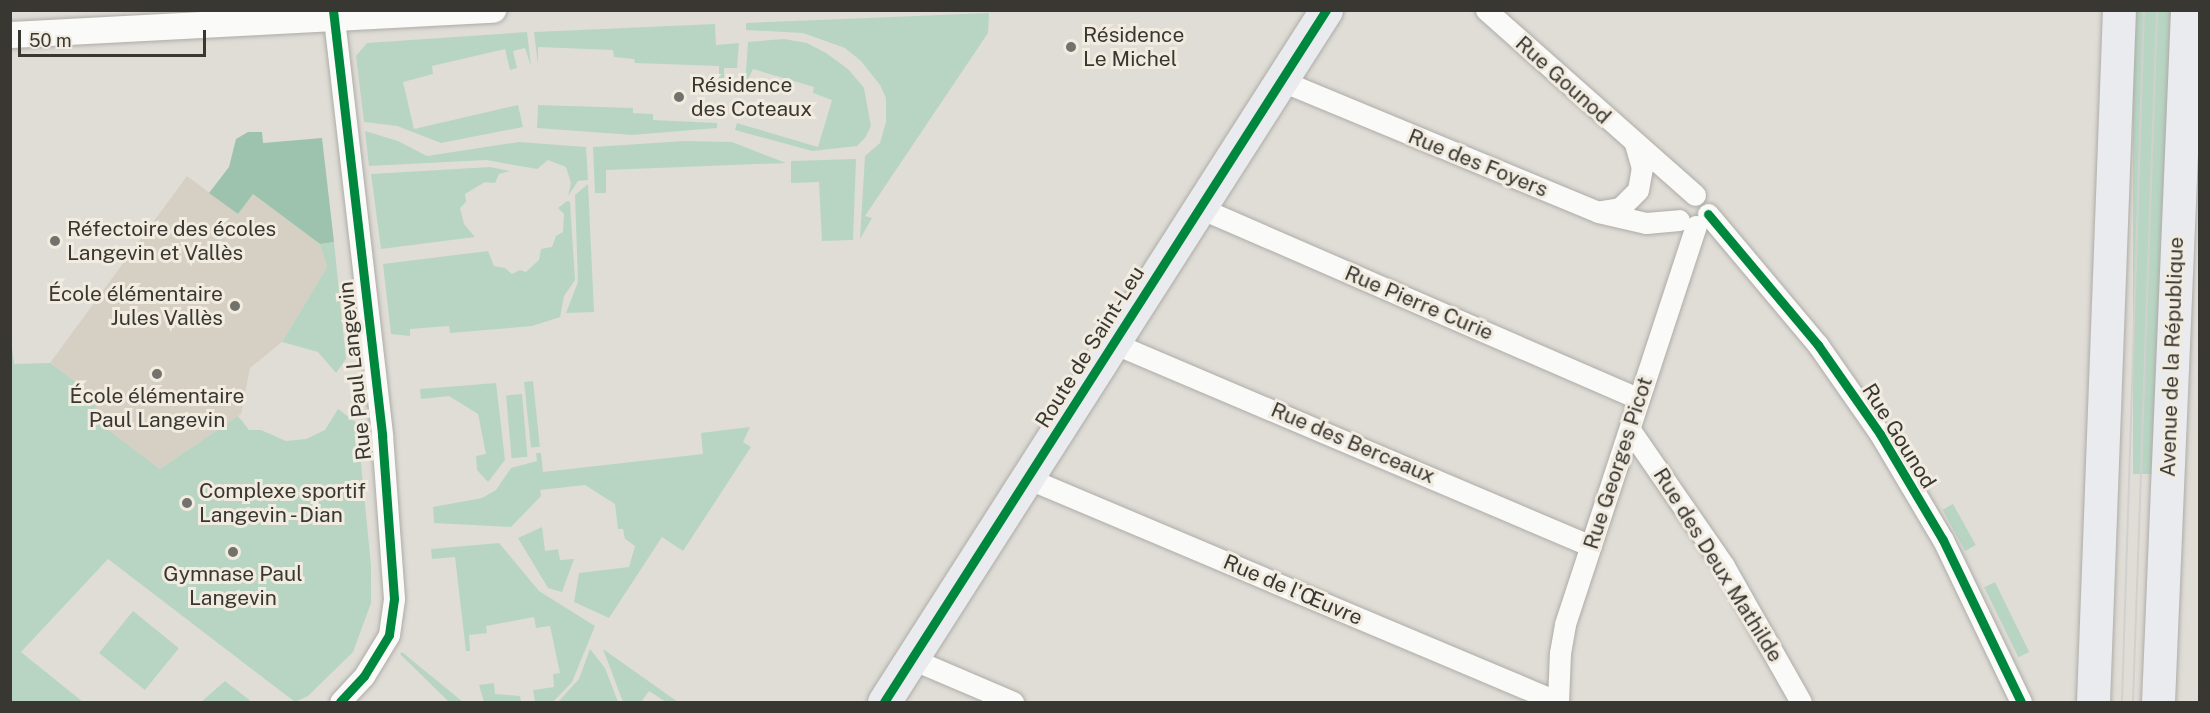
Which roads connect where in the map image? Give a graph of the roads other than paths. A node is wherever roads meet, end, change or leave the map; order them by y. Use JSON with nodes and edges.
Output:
{"nodes":[{"id":1,"x":493,"y":10,"type":"edge"},
{"id":2,"x":1326,"y":10,"type":"edge"},
{"id":3,"x":1486,"y":10,"type":"edge"},
{"id":4,"x":2119,"y":10,"type":"edge"},
{"id":5,"x":2187,"y":10,"type":"edge"},
{"id":6,"x":333,"y":15,"type":"edge"},
{"id":7,"x":10,"y":35,"type":"edge"},
{"id":8,"x":1282,"y":81,"type":"junction"},
{"id":9,"x":1635,"y":144,"type":"junction"},
{"id":10,"x":1695,"y":195,"type":"junction"},
{"id":11,"x":1200,"y":208,"type":"junction"},
{"id":12,"x":1598,"y":212,"type":"junction"},
{"id":13,"x":1695,"y":220,"type":"junction"},
{"id":14,"x":1113,"y":343,"type":"junction"},
{"id":15,"x":1638,"y":398,"type":"junction"},
{"id":16,"x":1630,"y":430,"type":"junction"},
{"id":17,"x":1027,"y":478,"type":"junction"},
{"id":18,"x":1591,"y":546,"type":"junction"},
{"id":19,"x":912,"y":659,"type":"junction"},
{"id":20,"x":340,"y":702,"type":"edge"},
{"id":21,"x":884,"y":702,"type":"edge"},
{"id":22,"x":1013,"y":702,"type":"edge"},
{"id":23,"x":1558,"y":702,"type":"edge"},
{"id":24,"x":1801,"y":702,"type":"edge"},
{"id":25,"x":2021,"y":702,"type":"edge"},
{"id":26,"x":2093,"y":702,"type":"edge"},
{"id":27,"x":2158,"y":702,"type":"edge"}],
"edges":[{"from":1,"to":6,"type":"street"},
{"from":2,"to":8,"type":"main road","name":"Route de Saint-Leu"},
{"from":3,"to":9,"type":"street","name":"Rue Gounod"},
{"from":4,"to":26,"type":"main road"},
{"from":5,"to":27,"type":"main road","name":"Avenue de la République"},
{"from":6,"to":7,"type":"street"},
{"from":6,"to":20,"type":"street","name":"Rue Paul Langevin"},
{"from":8,"to":11,"type":"main road","name":"Route de Saint-Leu"},
{"from":8,"to":12,"type":"street","name":"Rue des Foyers"},
{"from":9,"to":10,"type":"street","name":"Rue Gounod"},
{"from":9,"to":12,"type":"street"},
{"from":10,"to":13,"type":"street","name":"Rue Gounod"},
{"from":10,"to":13,"type":"street","name":"Rue Georges Picot"},
{"from":11,"to":14,"type":"main road","name":"Route de Saint-Leu"},
{"from":11,"to":15,"type":"street","name":"Rue Pierre Curie"},
{"from":12,"to":13,"type":"street","name":"Rue des Foyers"},
{"from":13,"to":15,"type":"street","name":"Rue Georges Picot"},
{"from":13,"to":25,"type":"street","name":"Rue Gounod"},
{"from":14,"to":17,"type":"main road","name":"Route de Saint-Leu"},
{"from":14,"to":18,"type":"street","name":"Rue des Berceaux"},
{"from":15,"to":16,"type":"street","name":"Rue Georges Picot"},
{"from":16,"to":18,"type":"street","name":"Rue Georges Picot"},
{"from":16,"to":24,"type":"street","name":"Rue des Deux Mathilde"},
{"from":17,"to":19,"type":"main road","name":"Route de Saint-Leu"},
{"from":17,"to":23,"type":"street","name":"Rue de l'Œuvre"},
{"from":18,"to":23,"type":"street","name":"Rue Georges Picot"},
{"from":19,"to":21,"type":"main road","name":"Route de Saint-Leu"},
{"from":19,"to":22,"type":"street"}]}
